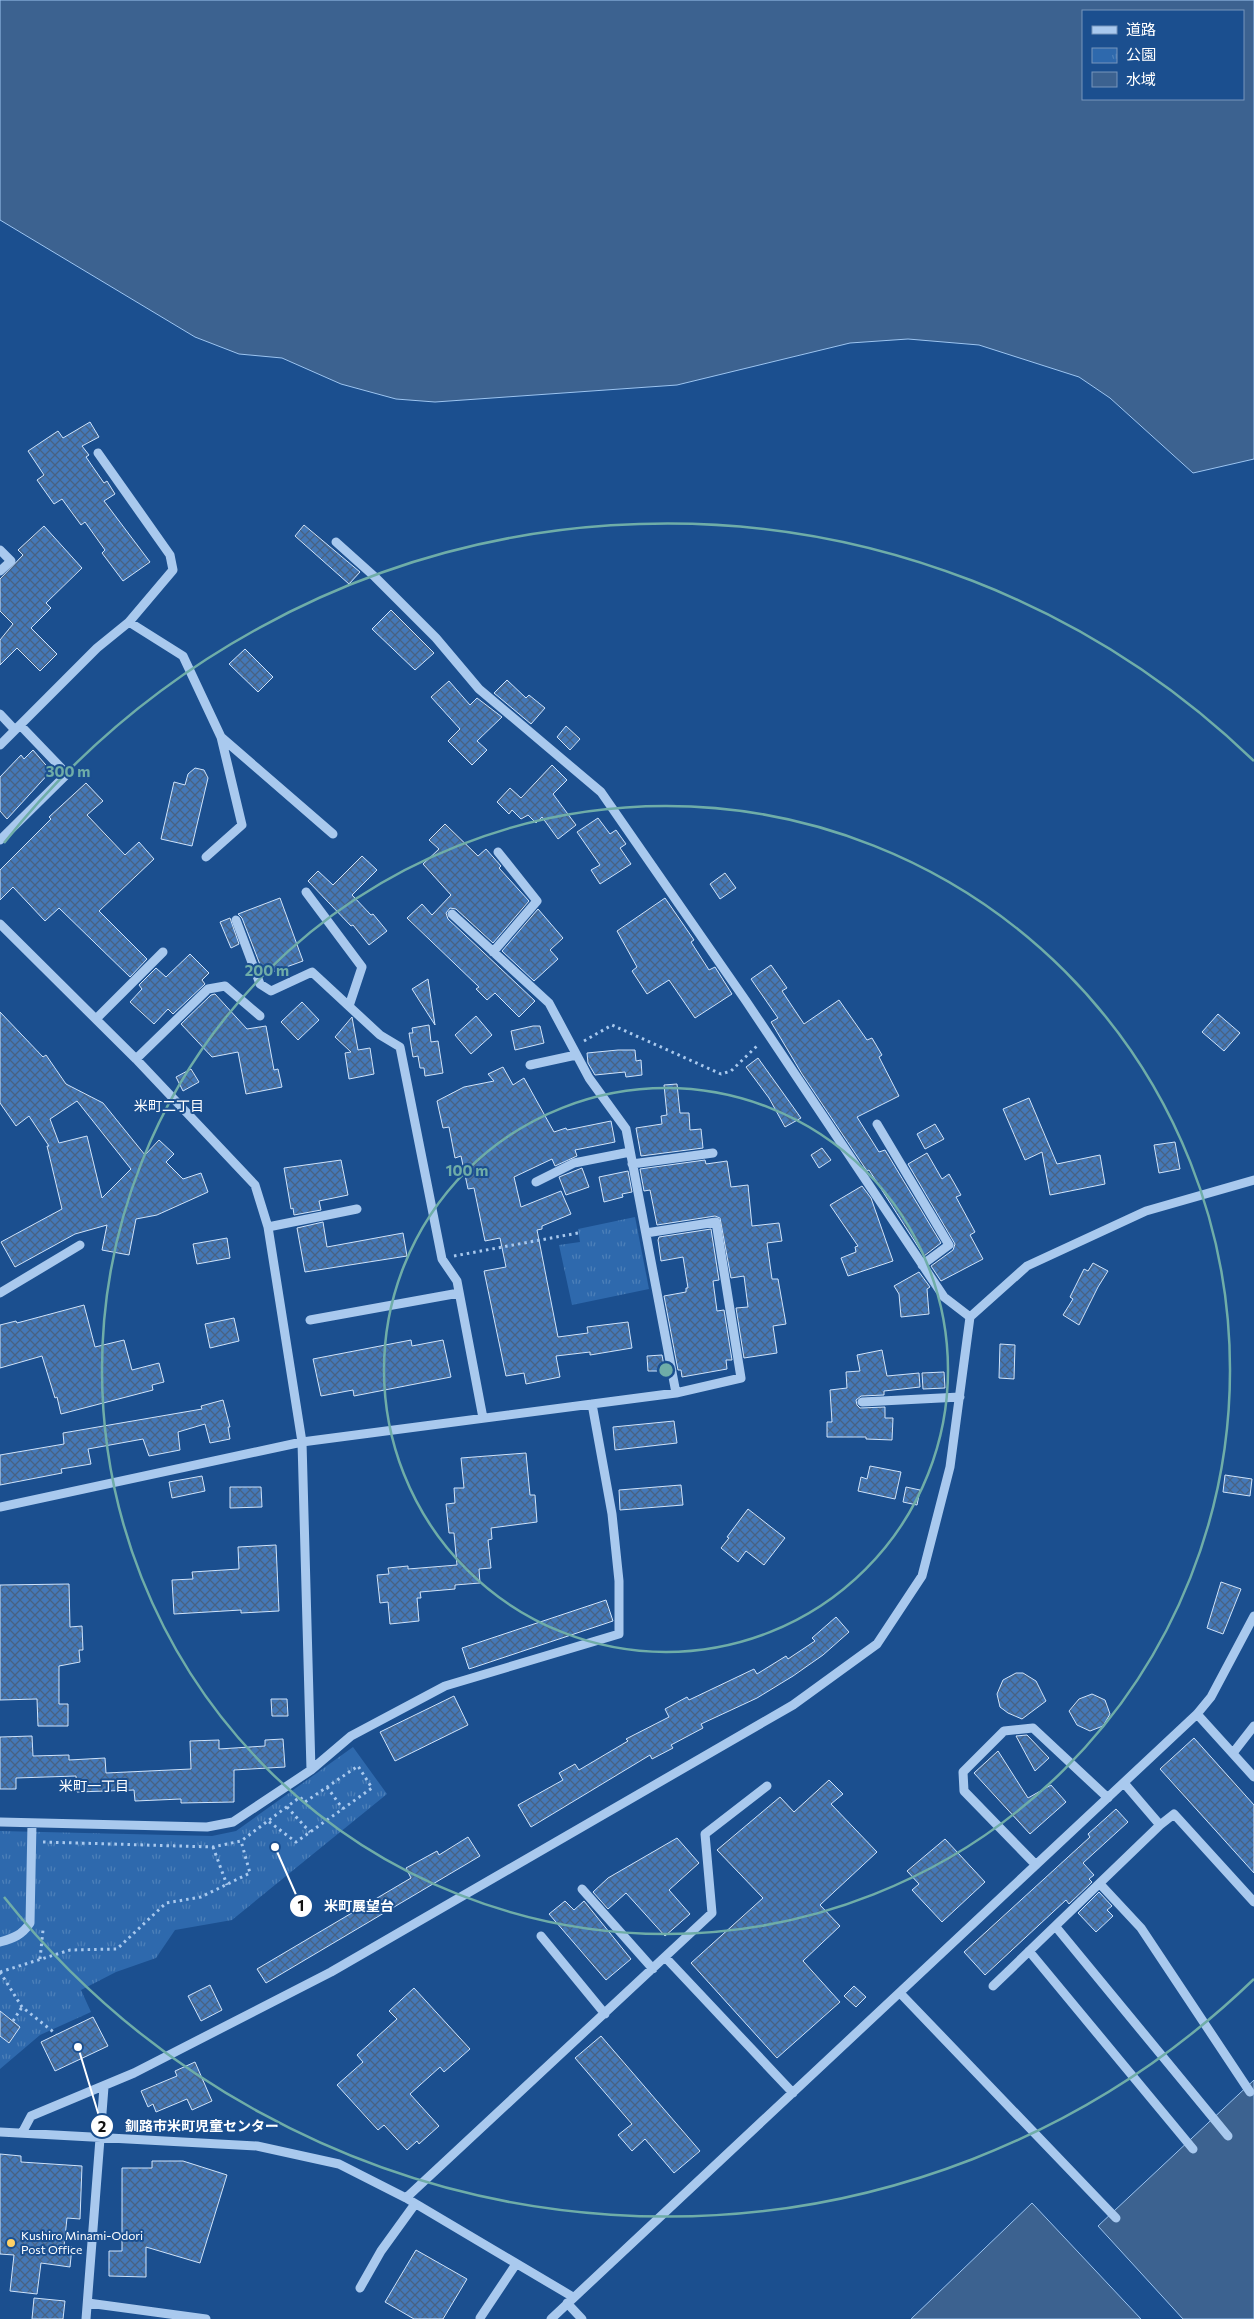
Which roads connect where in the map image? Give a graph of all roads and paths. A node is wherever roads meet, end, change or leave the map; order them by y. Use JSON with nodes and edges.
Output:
{"nodes":[{"id":1,"x":98,"y":453,"type":"dead end"},
{"id":2,"x":336,"y":542,"type":"dead end"},
{"id":3,"x":0,"y":550,"type":"edge"},
{"id":4,"x":0,"y":571,"type":"edge"},
{"id":5,"x":129,"y":622,"type":"junction"},
{"id":6,"x":0,"y":714,"type":"edge"},
{"id":7,"x":18,"y":727,"type":"junction"},
{"id":8,"x":221,"y":737,"type":"junction"},
{"id":9,"x":0,"y":745,"type":"edge"},
{"id":10,"x":333,"y":834,"type":"dead end"},
{"id":11,"x":0,"y":840,"type":"edge"},
{"id":12,"x":498,"y":852,"type":"dead end"},
{"id":13,"x":206,"y":857,"type":"dead end"},
{"id":14,"x":306,"y":892,"type":"dead end"},
{"id":15,"x":452,"y":914,"type":"dead end"},
{"id":16,"x":236,"y":920,"type":"dead end"},
{"id":17,"x":0,"y":924,"type":"edge"},
{"id":18,"x":163,"y":952,"type":"dead end"},
{"id":19,"x":493,"y":952,"type":"junction"},
{"id":20,"x":349,"y":1006,"type":"junction"},
{"id":21,"x":260,"y":1016,"type":"dead end"},
{"id":22,"x":96,"y":1019,"type":"junction"},
{"id":23,"x":769,"y":1034,"type":"junction"},
{"id":24,"x":574,"y":1051,"type":"junction"},
{"id":25,"x":136,"y":1059,"type":"junction"},
{"id":26,"x":530,"y":1065,"type":"dead end"},
{"id":27,"x":877,"y":1124,"type":"dead end"},
{"id":28,"x":630,"y":1152,"type":"junction"},
{"id":29,"x":713,"y":1153,"type":"dead end"},
{"id":30,"x":632,"y":1164,"type":"junction"},
{"id":31,"x":1254,"y":1180,"type":"edge"},
{"id":32,"x":536,"y":1182,"type":"dead end"},
{"id":33,"x":357,"y":1209,"type":"dead end"},
{"id":34,"x":268,"y":1227,"type":"junction"},
{"id":35,"x":578,"y":1232,"type":"dead end"},
{"id":36,"x":646,"y":1233,"type":"junction"},
{"id":37,"x":80,"y":1245,"type":"dead end"},
{"id":38,"x":442,"y":1259,"type":"junction"},
{"id":39,"x":922,"y":1265,"type":"junction"},
{"id":40,"x":0,"y":1293,"type":"edge"},
{"id":41,"x":459,"y":1293,"type":"junction"},
{"id":42,"x":970,"y":1317,"type":"junction"},
{"id":43,"x":310,"y":1320,"type":"dead end"},
{"id":44,"x":676,"y":1393,"type":"junction"},
{"id":45,"x":960,"y":1398,"type":"junction"},
{"id":46,"x":862,"y":1402,"type":"dead end"},
{"id":47,"x":592,"y":1404,"type":"junction"},
{"id":48,"x":483,"y":1418,"type":"junction"},
{"id":49,"x":302,"y":1442,"type":"junction"},
{"id":50,"x":0,"y":1507,"type":"edge"},
{"id":51,"x":1254,"y":1616,"type":"edge"},
{"id":52,"x":1197,"y":1714,"type":"junction"},
{"id":53,"x":1254,"y":1726,"type":"edge"},
{"id":54,"x":1232,"y":1754,"type":"junction"},
{"id":55,"x":358,"y":1766,"type":"dead end"},
{"id":56,"x":310,"y":1770,"type":"junction"},
{"id":57,"x":1254,"y":1777,"type":"edge"},
{"id":58,"x":1124,"y":1783,"type":"junction"},
{"id":59,"x":767,"y":1786,"type":"dead end"},
{"id":60,"x":327,"y":1787,"type":"dead end"},
{"id":61,"x":1108,"y":1798,"type":"junction"},
{"id":62,"x":287,"y":1807,"type":"dead end"},
{"id":63,"x":343,"y":1809,"type":"junction"},
{"id":64,"x":268,"y":1821,"type":"dead end"},
{"id":65,"x":0,"y":1822,"type":"edge"},
{"id":66,"x":32,"y":1823,"type":"junction"},
{"id":67,"x":1160,"y":1824,"type":"junction"},
{"id":68,"x":310,"y":1832,"type":"junction"},
{"id":69,"x":241,"y":1841,"type":"dead end"},
{"id":70,"x":213,"y":1847,"type":"dead end"},
{"id":71,"x":1036,"y":1865,"type":"junction"},
{"id":72,"x":1100,"y":1884,"type":"junction"},
{"id":73,"x":227,"y":1885,"type":"junction"},
{"id":74,"x":582,"y":1889,"type":"dead end"},
{"id":75,"x":1254,"y":1902,"type":"edge"},
{"id":76,"x":1056,"y":1927,"type":"junction"},
{"id":77,"x":43,"y":1928,"type":"dead end"},
{"id":78,"x":541,"y":1936,"type":"dead end"},
{"id":79,"x":0,"y":1942,"type":"edge"},
{"id":80,"x":1029,"y":1951,"type":"junction"},
{"id":81,"x":666,"y":1957,"type":"junction"},
{"id":82,"x":40,"y":1959,"type":"junction"},
{"id":83,"x":653,"y":1969,"type":"junction"},
{"id":84,"x":0,"y":1972,"type":"edge"},
{"id":85,"x":993,"y":1986,"type":"dead end"},
{"id":86,"x":900,"y":1993,"type":"junction"},
{"id":87,"x":22,"y":2007,"type":"junction"},
{"id":88,"x":605,"y":2014,"type":"junction"},
{"id":89,"x":13,"y":2021,"type":"dead end"},
{"id":90,"x":56,"y":2034,"type":"dead end"},
{"id":91,"x":104,"y":2087,"type":"junction"},
{"id":92,"x":1250,"y":2092,"type":"dead end"},
{"id":93,"x":793,"y":2093,"type":"junction"},
{"id":94,"x":0,"y":2132,"type":"edge"},
{"id":95,"x":22,"y":2133,"type":"junction"},
{"id":96,"x":1228,"y":2136,"type":"dead end"},
{"id":97,"x":101,"y":2138,"type":"junction"},
{"id":98,"x":1193,"y":2150,"type":"dead end"},
{"id":99,"x":406,"y":2198,"type":"junction"},
{"id":100,"x":415,"y":2204,"type":"junction"},
{"id":101,"x":1116,"y":2218,"type":"dead end"},
{"id":102,"x":516,"y":2264,"type":"junction"},
{"id":103,"x":360,"y":2288,"type":"dead end"},
{"id":104,"x":570,"y":2300,"type":"junction"},
{"id":105,"x":88,"y":2303,"type":"junction"},
{"id":106,"x":480,"y":2318,"type":"dead end"},
{"id":107,"x":86,"y":2319,"type":"edge"},
{"id":108,"x":206,"y":2319,"type":"edge"},
{"id":109,"x":551,"y":2319,"type":"edge"},
{"id":110,"x":582,"y":2319,"type":"edge"}],
"edges":[{"from":1,"to":5,"type":"street"},
{"from":2,"to":23,"type":"street"},
{"from":3,"to":4,"type":"street"},
{"from":5,"to":7,"type":"street"},
{"from":5,"to":8,"type":"street"},
{"from":6,"to":7,"type":"street"},
{"from":7,"to":9,"type":"street"},
{"from":7,"to":11,"type":"street"},
{"from":8,"to":10,"type":"street"},
{"from":8,"to":13,"type":"street"},
{"from":12,"to":19,"type":"street"},
{"from":14,"to":20,"type":"street"},
{"from":15,"to":19,"type":"street"},
{"from":16,"to":20,"type":"street"},
{"from":17,"to":22,"type":"street"},
{"from":18,"to":22,"type":"street"},
{"from":19,"to":24,"type":"street"},
{"from":20,"to":38,"type":"street"},
{"from":21,"to":25,"type":"street"},
{"from":22,"to":25,"type":"street"},
{"from":23,"to":24,"type":"path"},
{"from":23,"to":39,"type":"street"},
{"from":24,"to":26,"type":"street"},
{"from":24,"to":28,"type":"street"},
{"from":25,"to":34,"type":"street"},
{"from":27,"to":39,"type":"street"},
{"from":28,"to":30,"type":"street"},
{"from":28,"to":32,"type":"street"},
{"from":29,"to":30,"type":"street"},
{"from":30,"to":36,"type":"street"},
{"from":31,"to":42,"type":"street"},
{"from":33,"to":34,"type":"street"},
{"from":34,"to":49,"type":"street"},
{"from":35,"to":38,"type":"path"},
{"from":36,"to":44,"type":"street"},
{"from":36,"to":44,"type":"street"},
{"from":37,"to":40,"type":"street"},
{"from":38,"to":41,"type":"street"},
{"from":39,"to":42,"type":"street"},
{"from":41,"to":43,"type":"street"},
{"from":41,"to":48,"type":"street"},
{"from":42,"to":45,"type":"street"},
{"from":44,"to":47,"type":"street"},
{"from":45,"to":46,"type":"street"},
{"from":45,"to":91,"type":"street"},
{"from":47,"to":48,"type":"street"},
{"from":47,"to":56,"type":"street"},
{"from":48,"to":49,"type":"street"},
{"from":49,"to":50,"type":"street"},
{"from":49,"to":56,"type":"street"},
{"from":51,"to":52,"type":"street"},
{"from":52,"to":54,"type":"street"},
{"from":52,"to":58,"type":"street"},
{"from":53,"to":54,"type":"street"},
{"from":54,"to":57,"type":"street"},
{"from":55,"to":63,"type":"path"},
{"from":56,"to":66,"type":"street"},
{"from":58,"to":61,"type":"street"},
{"from":58,"to":67,"type":"street"},
{"from":59,"to":81,"type":"street"},
{"from":60,"to":63,"type":"path"},
{"from":61,"to":71,"type":"street"},
{"from":61,"to":71,"type":"street"},
{"from":62,"to":68,"type":"path"},
{"from":63,"to":68,"type":"path"},
{"from":64,"to":68,"type":"path"},
{"from":65,"to":66,"type":"street"},
{"from":66,"to":79,"type":"street"},
{"from":67,"to":72,"type":"street"},
{"from":67,"to":75,"type":"street"},
{"from":69,"to":73,"type":"path"},
{"from":70,"to":73,"type":"path"},
{"from":71,"to":86,"type":"street"},
{"from":72,"to":76,"type":"street"},
{"from":72,"to":92,"type":"street"},
{"from":73,"to":82,"type":"path"},
{"from":74,"to":83,"type":"street"},
{"from":76,"to":80,"type":"street"},
{"from":76,"to":96,"type":"street"},
{"from":77,"to":82,"type":"path"},
{"from":78,"to":88,"type":"street"},
{"from":80,"to":85,"type":"street"},
{"from":80,"to":98,"type":"street"},
{"from":81,"to":83,"type":"street"},
{"from":81,"to":93,"type":"street"},
{"from":82,"to":84,"type":"path"},
{"from":83,"to":88,"type":"street"},
{"from":84,"to":87,"type":"path"},
{"from":86,"to":93,"type":"street"},
{"from":86,"to":101,"type":"street"},
{"from":87,"to":89,"type":"path"},
{"from":87,"to":90,"type":"path"},
{"from":88,"to":99,"type":"street"},
{"from":91,"to":95,"type":"street"},
{"from":91,"to":97,"type":"street"},
{"from":93,"to":104,"type":"street"},
{"from":94,"to":95,"type":"street"},
{"from":95,"to":97,"type":"street"},
{"from":97,"to":99,"type":"street"},
{"from":97,"to":105,"type":"street"},
{"from":99,"to":100,"type":"street"},
{"from":100,"to":102,"type":"street"},
{"from":100,"to":103,"type":"street"},
{"from":102,"to":104,"type":"street"},
{"from":102,"to":106,"type":"street"},
{"from":104,"to":109,"type":"street"},
{"from":104,"to":110,"type":"street"},
{"from":105,"to":107,"type":"street"},
{"from":105,"to":108,"type":"street"}]}
